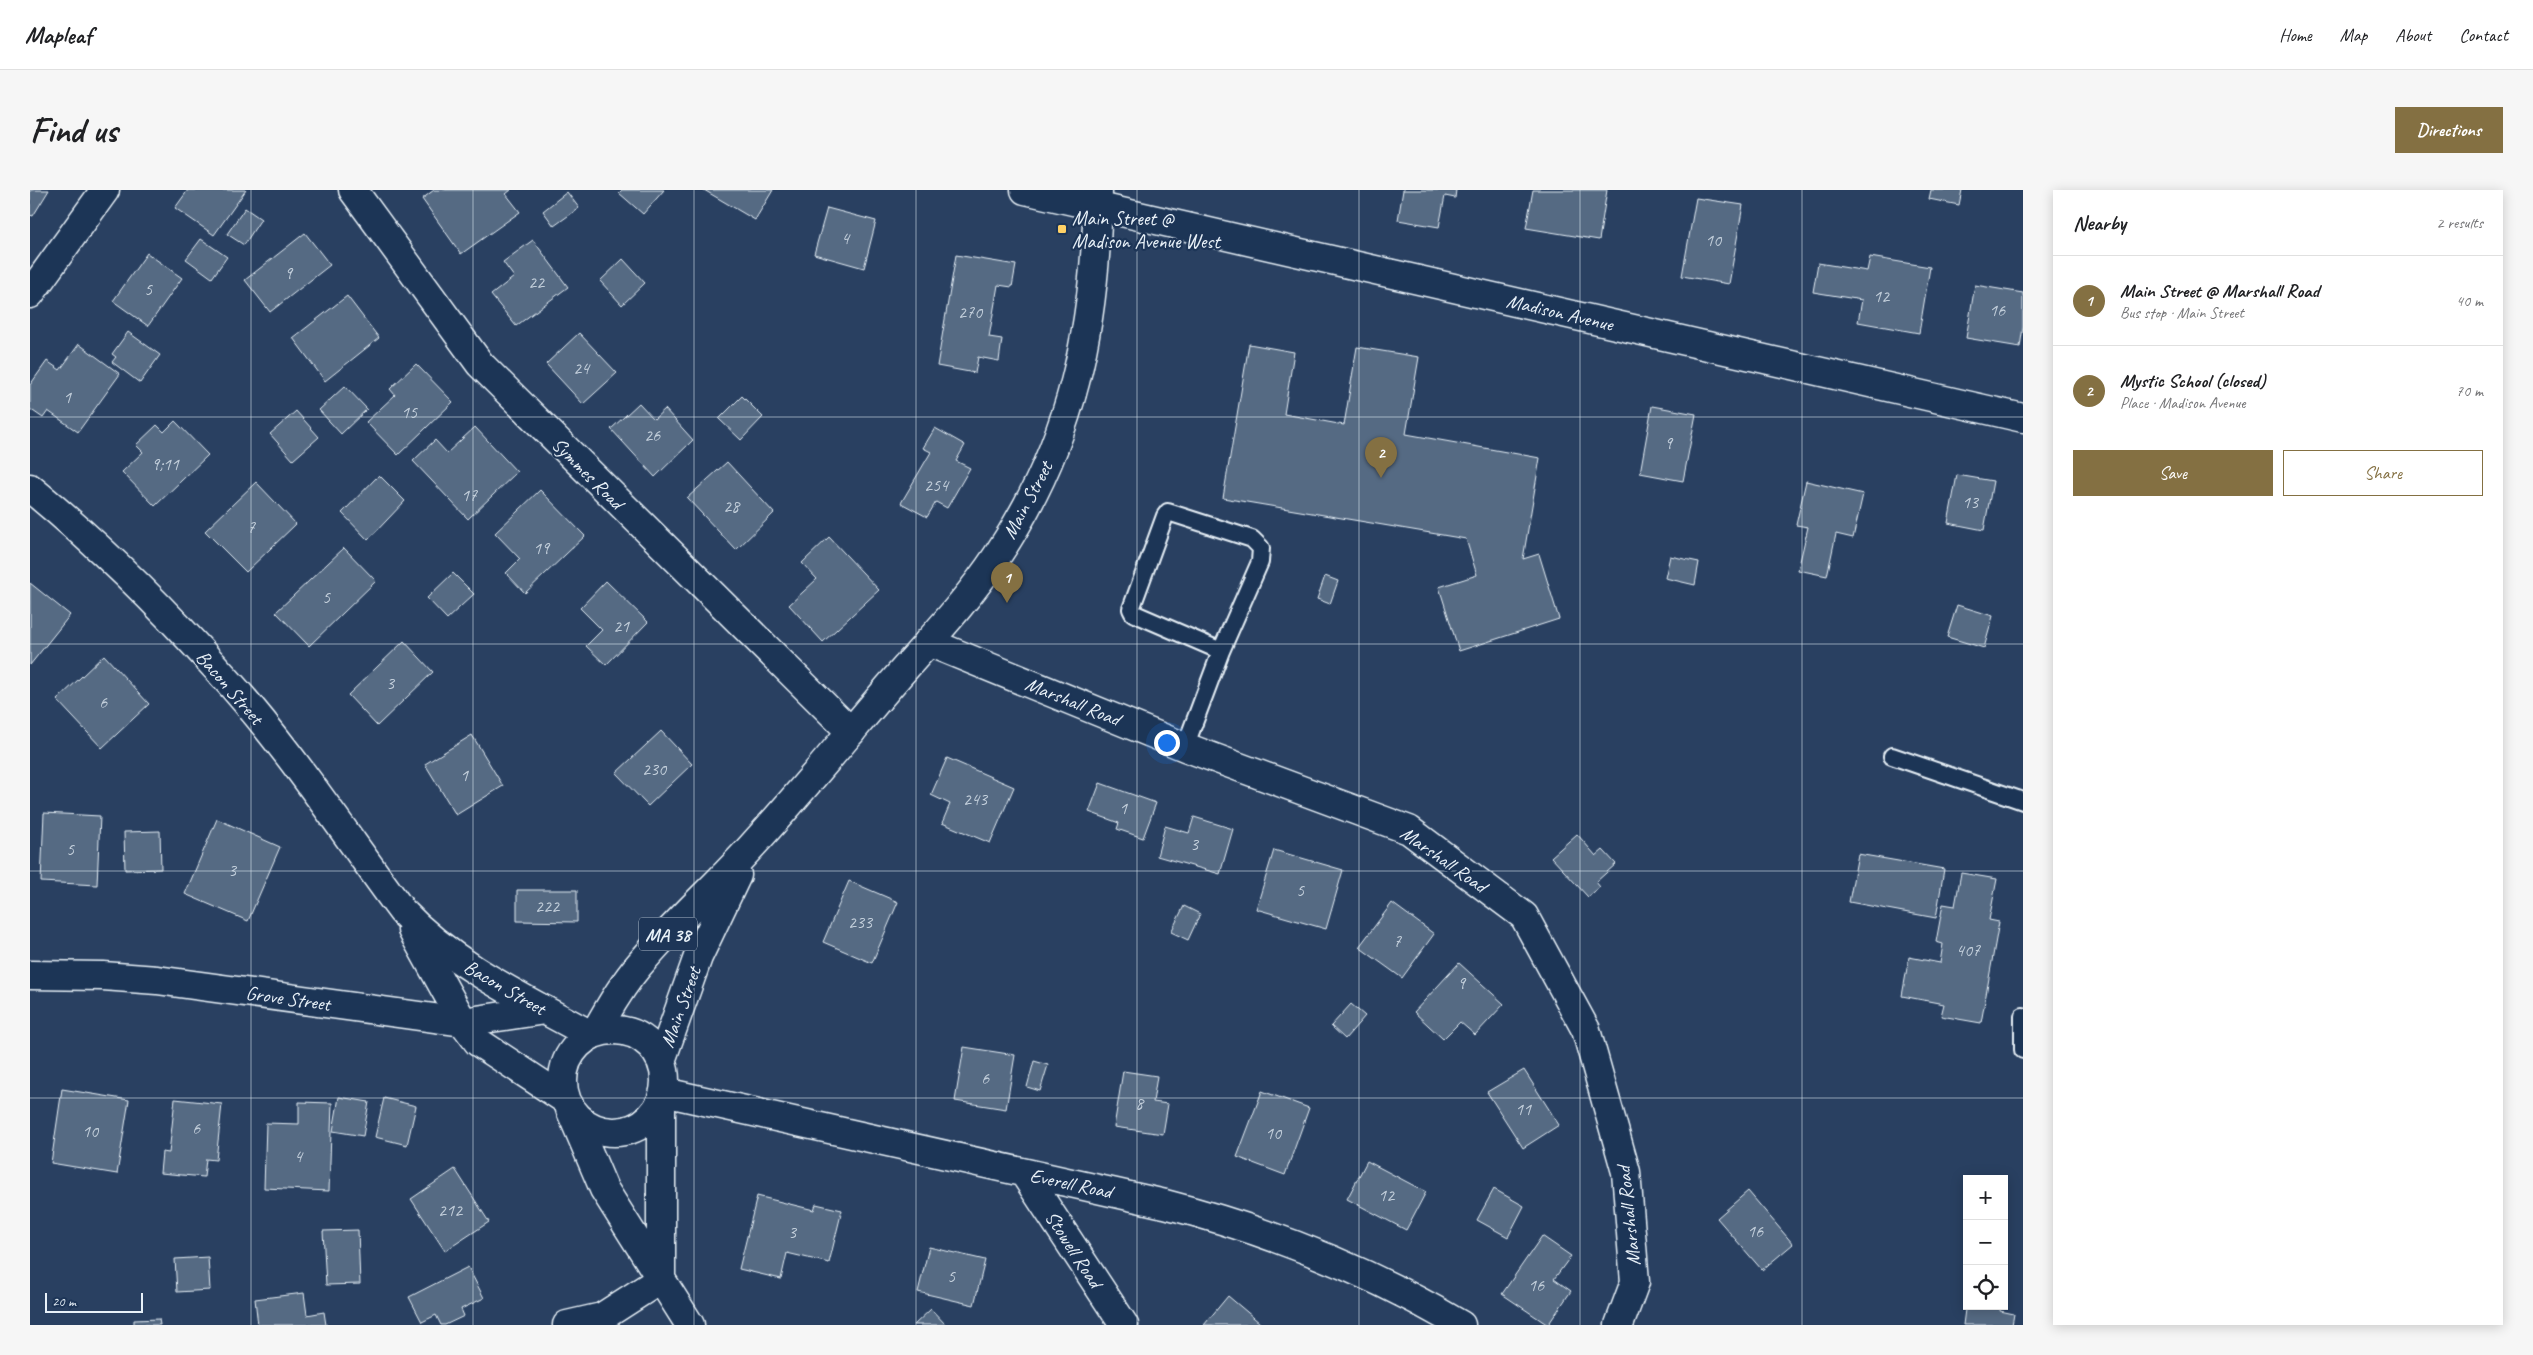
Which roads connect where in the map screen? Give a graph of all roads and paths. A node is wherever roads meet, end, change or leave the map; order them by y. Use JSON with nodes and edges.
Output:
{"nodes":[{"id":1,"x":105,"y":190,"type":"edge"},
{"id":2,"x":353,"y":190,"type":"edge"},
{"id":3,"x":1025,"y":190,"type":"edge"},
{"id":4,"x":1098,"y":199,"type":"edge"},
{"id":5,"x":30,"y":294,"type":"edge"},
{"id":6,"x":2023,"y":418,"type":"edge"},
{"id":7,"x":30,"y":488,"type":"edge"},
{"id":8,"x":928,"y":642,"type":"junction"},
{"id":9,"x":1221,"y":651,"type":"junction"},
{"id":10,"x":851,"y":732,"type":"junction"},
{"id":11,"x":1184,"y":747,"type":"junction"},
{"id":12,"x":1892,"y":756,"type":"dead end"},
{"id":13,"x":2023,"y":801,"type":"edge"},
{"id":14,"x":753,"y":846,"type":"junction"},
{"id":15,"x":402,"y":911,"type":"junction"},
{"id":16,"x":30,"y":975,"type":"edge"},
{"id":17,"x":545,"y":1010,"type":"junction"},
{"id":18,"x":2023,"y":1016,"type":"edge"},
{"id":19,"x":463,"y":1022,"type":"junction"},
{"id":20,"x":593,"y":1034,"type":"junction"},
{"id":21,"x":2023,"y":1050,"type":"edge"},
{"id":22,"x":661,"y":1060,"type":"junction"},
{"id":23,"x":663,"y":1096,"type":"junction"},
{"id":24,"x":568,"y":1104,"type":"junction"},
{"id":25,"x":1024,"y":1173,"type":"junction"},
{"id":26,"x":661,"y":1279,"type":"junction"},
{"id":27,"x":600,"y":1321,"type":"edge"},
{"id":28,"x":567,"y":1325,"type":"edge"},
{"id":29,"x":690,"y":1325,"type":"edge"},
{"id":30,"x":1124,"y":1325,"type":"edge"},
{"id":31,"x":1461,"y":1325,"type":"edge"},
{"id":32,"x":1619,"y":1325,"type":"edge"}],
"edges":[{"from":1,"to":5,"type":"street"},
{"from":2,"to":10,"type":"street","name":"Symmes Road"},
{"from":3,"to":4,"type":"street","name":"Madison Avenue"},
{"from":4,"to":6,"type":"street","name":"Madison Avenue"},
{"from":4,"to":8,"type":"street","name":"Main Street","number":"MA 38"},
{"from":7,"to":15,"type":"street","name":"Bacon Street"},
{"from":8,"to":10,"type":"street","name":"Main Street","number":"MA 38"},
{"from":8,"to":11,"type":"street","name":"Marshall Road"},
{"from":9,"to":9,"type":"lane"},
{"from":9,"to":11,"type":"lane"},
{"from":10,"to":14,"type":"street","name":"Main Street","number":"MA 38"},
{"from":11,"to":32,"type":"street","name":"Marshall Road"},
{"from":12,"to":13,"type":"lane"},
{"from":14,"to":20,"type":"street","name":"Main Street","number":"MA 38"},
{"from":14,"to":22,"type":"street","name":"Main Street","number":"MA 38"},
{"from":15,"to":17,"type":"street","name":"Bacon Street"},
{"from":15,"to":19,"type":"street","name":"Bacon Street"},
{"from":16,"to":19,"type":"street","name":"Grove Street"},
{"from":17,"to":19,"type":"street","name":"Grove Street"},
{"from":17,"to":20,"type":"street","name":"Bacon Street"},
{"from":18,"to":21,"type":"lane"},
{"from":19,"to":24,"type":"street","name":"Bacon Street"},
{"from":20,"to":22,"type":"street"},
{"from":20,"to":24,"type":"street","number":"MA 38"},
{"from":22,"to":23,"type":"street","number":"MA 38"},
{"from":23,"to":24,"type":"street"},
{"from":23,"to":25,"type":"street","name":"Everell Road"},
{"from":23,"to":26,"type":"street","number":"MA 38"},
{"from":24,"to":26,"type":"street","number":"MA 38"},
{"from":25,"to":30,"type":"street","name":"Stowell Road"},
{"from":25,"to":31,"type":"street","name":"Everell Road"},
{"from":26,"to":27,"type":"street"},
{"from":26,"to":29,"type":"street","number":"MA 38"},
{"from":27,"to":28,"type":"street"}]}
